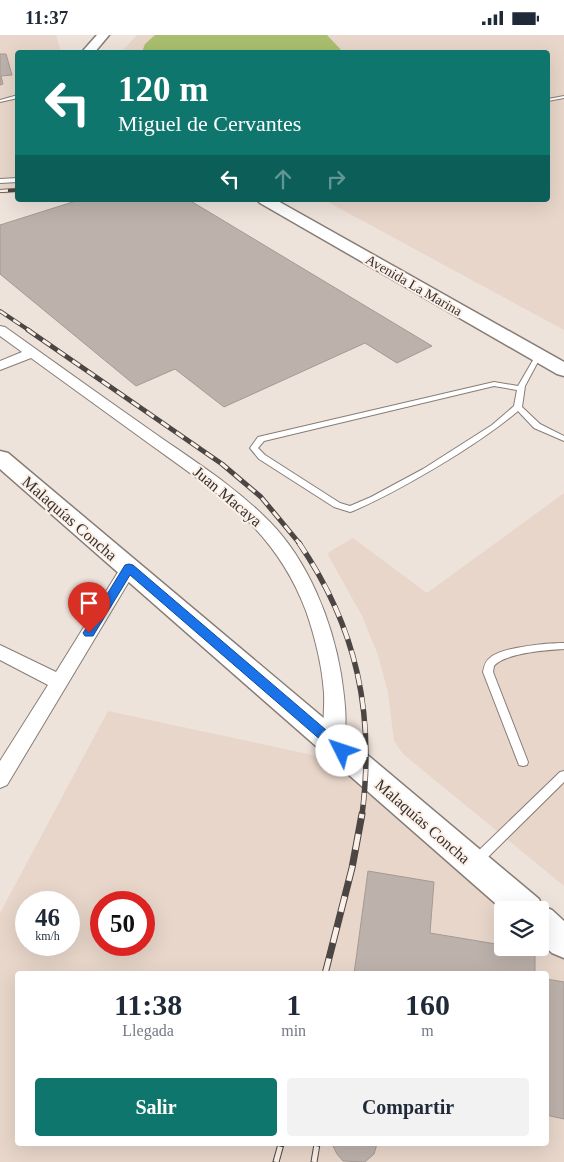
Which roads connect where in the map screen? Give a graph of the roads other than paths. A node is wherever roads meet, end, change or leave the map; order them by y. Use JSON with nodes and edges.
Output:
{"nodes":[{"id":1,"x":103,"y":35,"type":"edge"},
{"id":2,"x":90,"y":50,"type":"edge"},
{"id":3,"x":15,"y":97,"type":"edge"},
{"id":4,"x":564,"y":97,"type":"edge"},
{"id":5,"x":550,"y":100,"type":"edge"},
{"id":6,"x":0,"y":101,"type":"edge"},
{"id":7,"x":15,"y":180,"type":"edge"},
{"id":8,"x":0,"y":181,"type":"edge"},
{"id":9,"x":268,"y":202,"type":"edge"},
{"id":10,"x":0,"y":330,"type":"edge"},
{"id":11,"x":32,"y":353,"type":"junction"},
{"id":12,"x":538,"y":356,"type":"junction"},
{"id":13,"x":0,"y":366,"type":"edge"},
{"id":14,"x":564,"y":370,"type":"edge"},
{"id":15,"x":520,"y":388,"type":"junction"},
{"id":16,"x":518,"y":407,"type":"junction"},
{"id":17,"x":564,"y":439,"type":"edge"},
{"id":18,"x":0,"y":458,"type":"edge"},
{"id":19,"x":129,"y":568,"type":"junction"},
{"id":20,"x":564,"y":645,"type":"edge"},
{"id":21,"x":0,"y":652,"type":"edge"},
{"id":22,"x":60,"y":681,"type":"junction"},
{"id":23,"x":334,"y":743,"type":"junction"},
{"id":24,"x":523,"y":762,"type":"dead end"},
{"id":25,"x":564,"y":775,"type":"edge"},
{"id":26,"x":0,"y":779,"type":"edge"},
{"id":27,"x":474,"y":864,"type":"junction"},
{"id":28,"x":517,"y":901,"type":"edge"},
{"id":29,"x":549,"y":929,"type":"edge"},
{"id":30,"x":564,"y":942,"type":"edge"}],
"edges":[{"from":1,"to":2,"type":"main road"},
{"from":3,"to":6,"type":"lane"},
{"from":4,"to":5,"type":"lane"},
{"from":7,"to":8,"type":"lane"},
{"from":9,"to":12,"type":"main road","name":"Avenida La Marina"},
{"from":10,"to":11,"type":"street","name":"Juan Macaya"},
{"from":11,"to":13,"type":"street"},
{"from":11,"to":23,"type":"street","name":"Juan Macaya"},
{"from":12,"to":14,"type":"main road","name":"Avenida La Marina"},
{"from":12,"to":15,"type":"lane"},
{"from":15,"to":16,"type":"lane"},
{"from":15,"to":16,"type":"lane"},
{"from":16,"to":17,"type":"lane"},
{"from":18,"to":19,"type":"main road","name":"Malaquías Concha"},
{"from":19,"to":22,"type":"street"},
{"from":19,"to":23,"type":"main road","name":"Malaquías Concha"},
{"from":20,"to":24,"type":"lane"},
{"from":21,"to":22,"type":"street"},
{"from":22,"to":26,"type":"street"},
{"from":23,"to":27,"type":"main road","name":"Malaquías Concha"},
{"from":25,"to":27,"type":"lane"},
{"from":27,"to":28,"type":"main road","name":"Malaquías Concha"},
{"from":29,"to":30,"type":"main road"}]}
